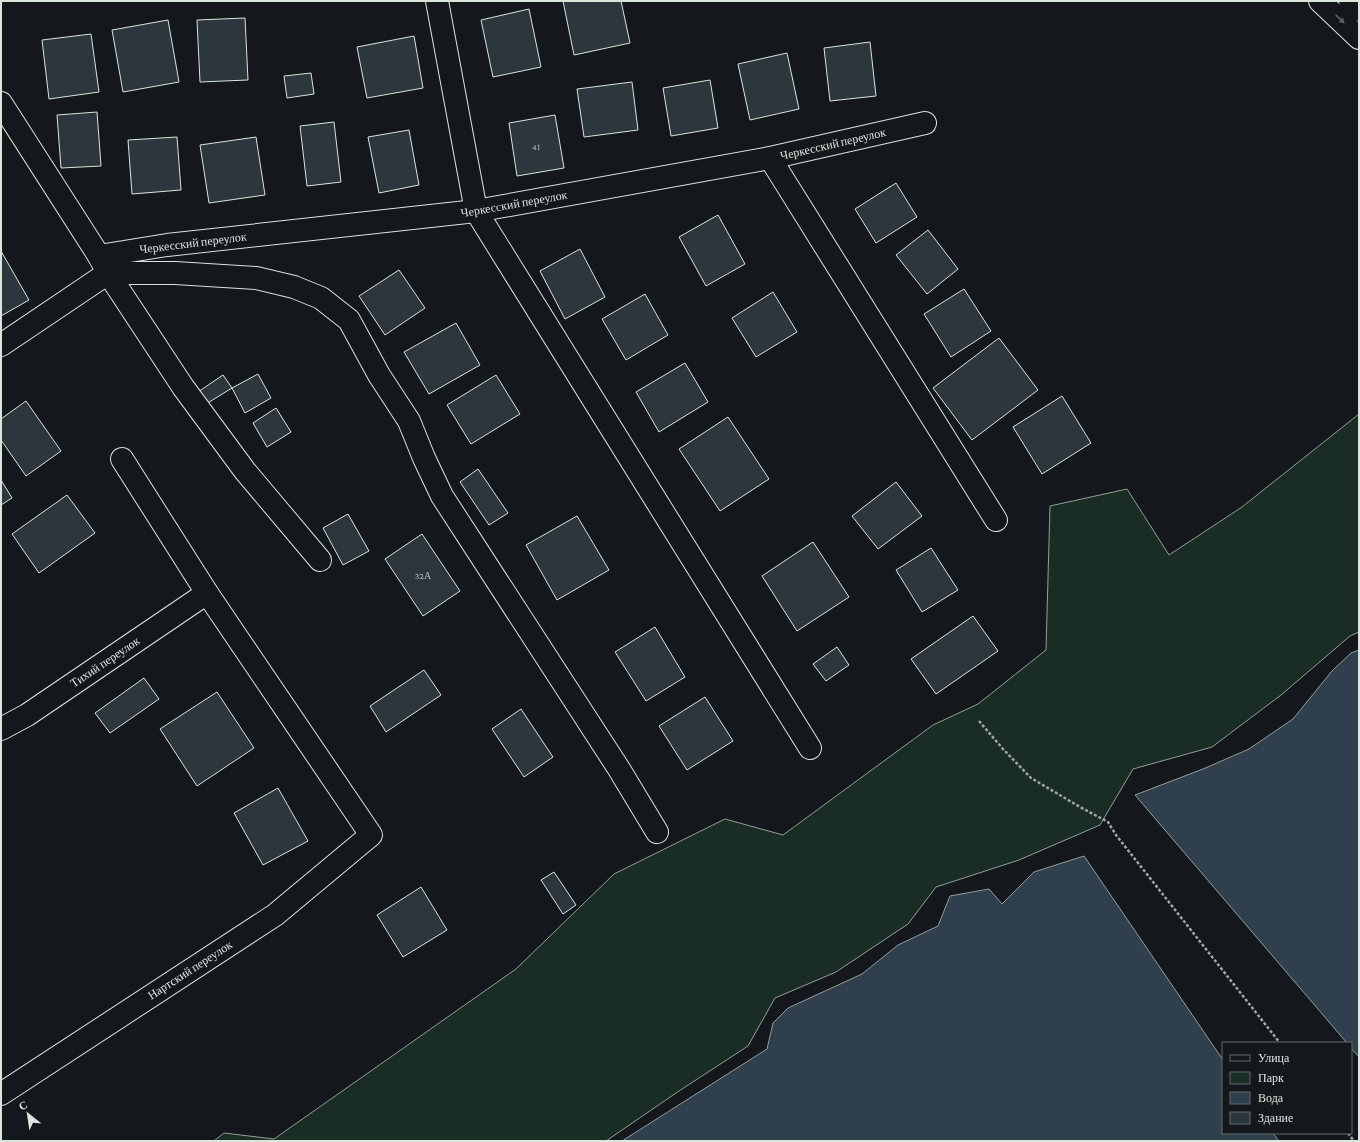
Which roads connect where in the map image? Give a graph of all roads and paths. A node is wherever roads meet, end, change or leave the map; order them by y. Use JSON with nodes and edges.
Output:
{"nodes":[{"id":1,"x":438,"y":1,"type":"edge"},
{"id":2,"x":1320,"y":1,"type":"edge"},
{"id":3,"x":1350,"y":1,"type":"edge"},
{"id":4,"x":1359,"y":10,"type":"edge"},
{"id":5,"x":1359,"y":38,"type":"edge"},
{"id":6,"x":1,"y":103,"type":"edge"},
{"id":7,"x":925,"y":123,"type":"dead end"},
{"id":8,"x":770,"y":158,"type":"junction"},
{"id":9,"x":476,"y":211,"type":"junction"},
{"id":10,"x":103,"y":264,"type":"junction"},
{"id":11,"x":1,"y":345,"type":"edge"},
{"id":12,"x":122,"y":459,"type":"dead end"},
{"id":13,"x":996,"y":520,"type":"dead end"},
{"id":14,"x":320,"y":560,"type":"dead end"},
{"id":15,"x":207,"y":593,"type":"junction"},
{"id":16,"x":979,"y":721,"type":"dead end"},
{"id":17,"x":1,"y":730,"type":"edge"},
{"id":18,"x":810,"y":748,"type":"dead end"},
{"id":19,"x":657,"y":832,"type":"dead end"},
{"id":20,"x":1279,"y":1042,"type":"edge"},
{"id":21,"x":1,"y":1094,"type":"edge"}],
"edges":[{"from":1,"to":9,"type":"street"},
{"from":2,"to":5,"type":"street","one_way":true},
{"from":3,"to":4,"type":"street"},
{"from":6,"to":10,"type":"street"},
{"from":7,"to":8,"type":"street","name":"Черкесский переулок"},
{"from":8,"to":9,"type":"street","name":"Черкесский переулок"},
{"from":8,"to":13,"type":"street"},
{"from":9,"to":10,"type":"street","name":"Черкесский переулок"},
{"from":9,"to":18,"type":"street"},
{"from":10,"to":11,"type":"street"},
{"from":10,"to":14,"type":"street"},
{"from":10,"to":19,"type":"street"},
{"from":12,"to":15,"type":"street"},
{"from":15,"to":17,"type":"street","name":"Тихий переулок"},
{"from":15,"to":21,"type":"street","name":"Нартский переулок"},
{"from":16,"to":20,"type":"path"}]}
